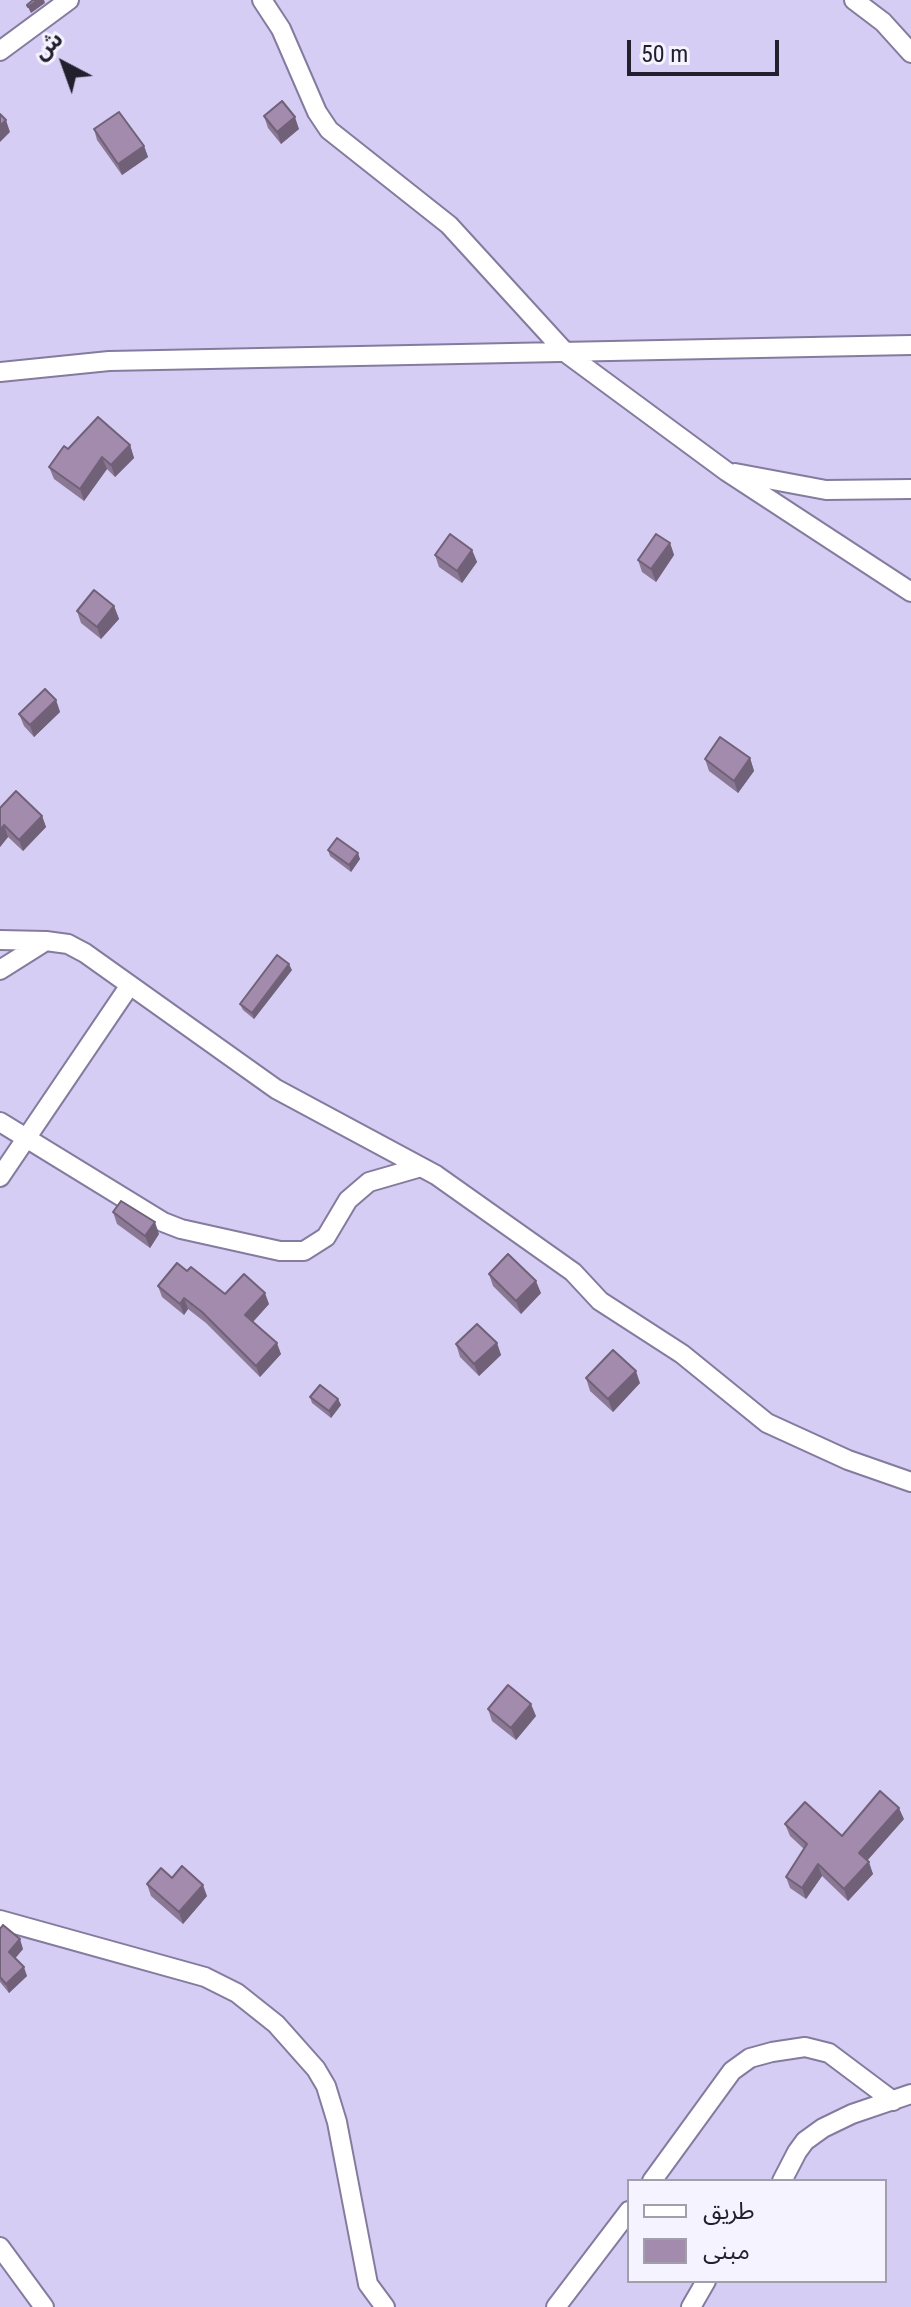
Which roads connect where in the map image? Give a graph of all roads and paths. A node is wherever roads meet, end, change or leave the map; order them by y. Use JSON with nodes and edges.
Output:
{"nodes":[{"id":1,"x":69,"y":0,"type":"edge"},
{"id":2,"x":262,"y":0,"type":"edge"},
{"id":3,"x":854,"y":0,"type":"edge"},
{"id":4,"x":0,"y":51,"type":"edge"},
{"id":5,"x":911,"y":53,"type":"edge"},
{"id":6,"x":911,"y":345,"type":"edge"},
{"id":7,"x":566,"y":353,"type":"junction"},
{"id":8,"x":0,"y":372,"type":"edge"},
{"id":9,"x":726,"y":471,"type":"junction"},
{"id":10,"x":911,"y":489,"type":"edge"},
{"id":11,"x":911,"y":592,"type":"edge"},
{"id":12,"x":0,"y":940,"type":"edge"},
{"id":13,"x":46,"y":941,"type":"junction"},
{"id":14,"x":0,"y":970,"type":"edge"},
{"id":15,"x":130,"y":985,"type":"junction"},
{"id":16,"x":0,"y":1122,"type":"edge"},
{"id":17,"x":27,"y":1138,"type":"junction"},
{"id":18,"x":421,"y":1167,"type":"junction"},
{"id":19,"x":0,"y":1177,"type":"edge"},
{"id":20,"x":911,"y":1482,"type":"edge"},
{"id":21,"x":0,"y":1920,"type":"edge"},
{"id":22,"x":911,"y":2094,"type":"edge"},
{"id":23,"x":893,"y":2101,"type":"junction"},
{"id":24,"x":653,"y":2179,"type":"edge"},
{"id":25,"x":783,"y":2179,"type":"edge"},
{"id":26,"x":627,"y":2214,"type":"edge"},
{"id":27,"x":0,"y":2247,"type":"edge"},
{"id":28,"x":705,"y":2283,"type":"edge"},
{"id":29,"x":44,"y":2307,"type":"edge"},
{"id":30,"x":385,"y":2307,"type":"edge"},
{"id":31,"x":556,"y":2307,"type":"edge"},
{"id":32,"x":691,"y":2307,"type":"edge"}],
"edges":[{"from":1,"to":4,"type":"street"},
{"from":2,"to":7,"type":"street"},
{"from":3,"to":5,"type":"street"},
{"from":6,"to":7,"type":"street"},
{"from":7,"to":8,"type":"street"},
{"from":7,"to":9,"type":"street"},
{"from":9,"to":10,"type":"street"},
{"from":9,"to":11,"type":"street"},
{"from":12,"to":13,"type":"street"},
{"from":13,"to":14,"type":"street"},
{"from":13,"to":15,"type":"street"},
{"from":15,"to":17,"type":"street"},
{"from":15,"to":18,"type":"street"},
{"from":16,"to":17,"type":"street"},
{"from":17,"to":18,"type":"street"},
{"from":17,"to":19,"type":"street"},
{"from":18,"to":20,"type":"street"},
{"from":21,"to":30,"type":"street"},
{"from":22,"to":23,"type":"street"},
{"from":23,"to":24,"type":"street"},
{"from":23,"to":25,"type":"street"},
{"from":26,"to":31,"type":"street"},
{"from":27,"to":29,"type":"street"},
{"from":28,"to":32,"type":"street"}]}
